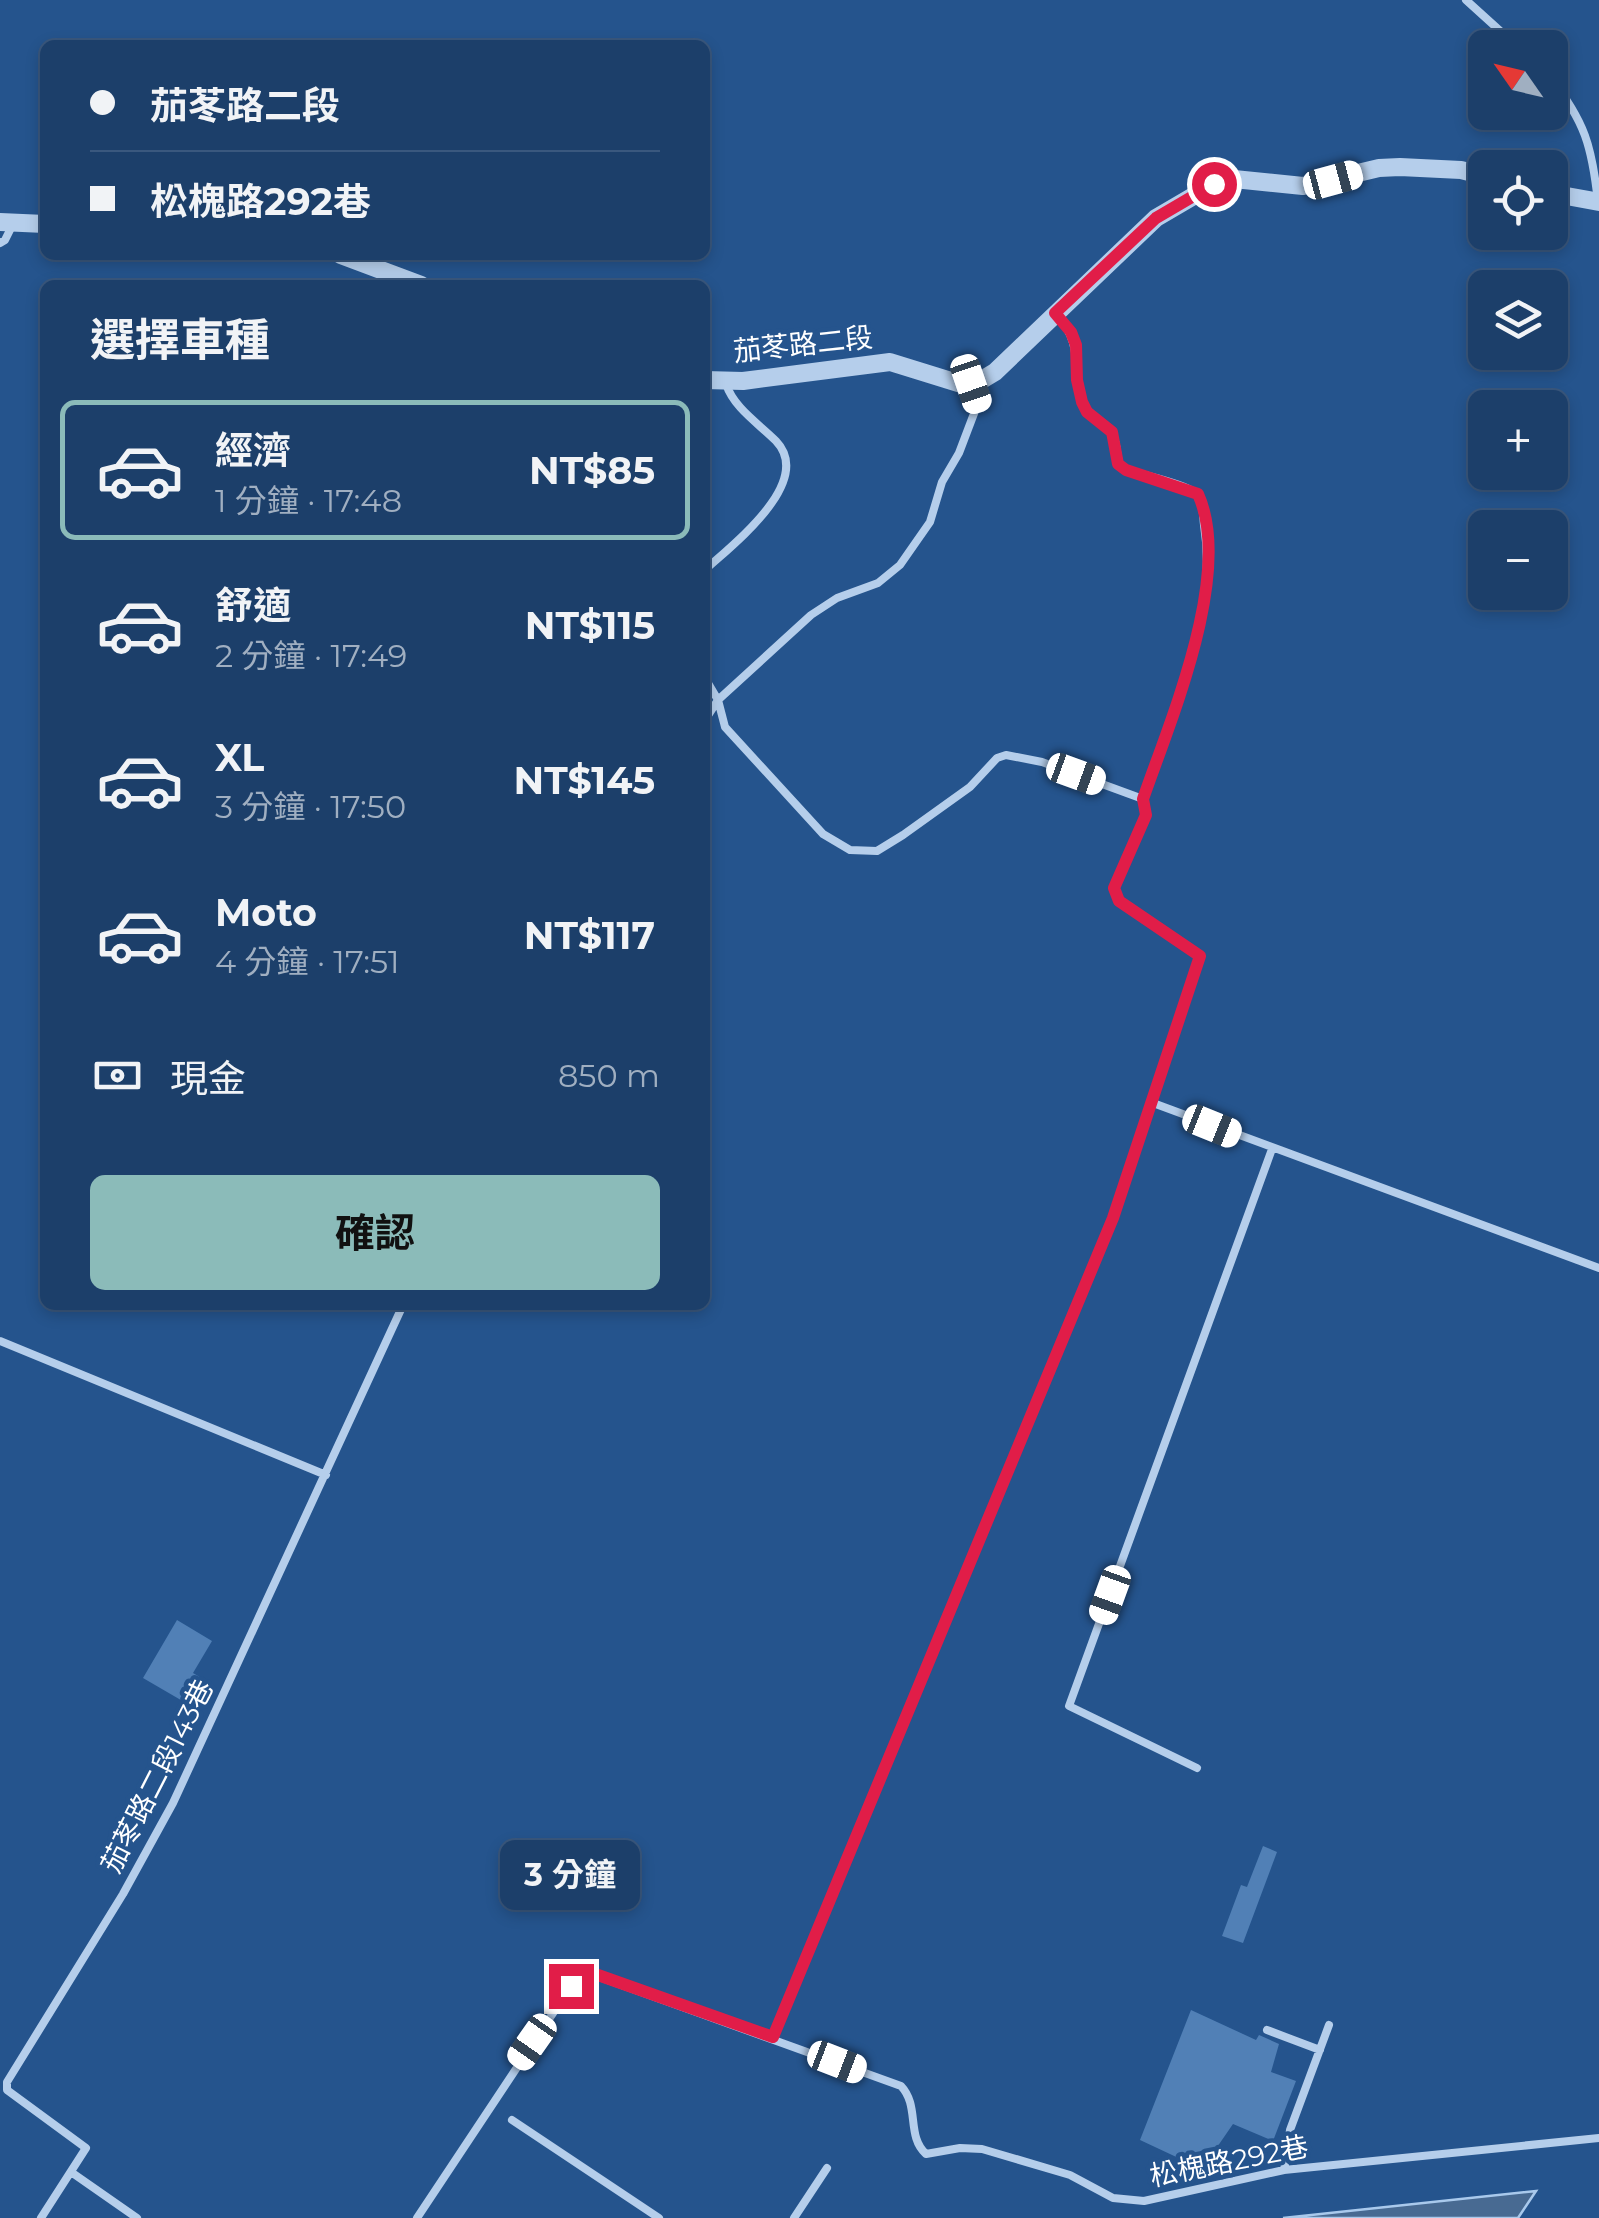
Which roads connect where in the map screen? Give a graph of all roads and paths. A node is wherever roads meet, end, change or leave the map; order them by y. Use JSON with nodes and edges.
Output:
{"nodes":[{"id":1,"x":1466,"y":0,"type":"edge"},
{"id":2,"x":1500,"y":30,"type":"edge"},
{"id":3,"x":1568,"y":100,"type":"edge"},
{"id":4,"x":1468,"y":172,"type":"edge"},
{"id":5,"x":1568,"y":196,"type":"edge"},
{"id":6,"x":1599,"y":202,"type":"edge"},
{"id":7,"x":7,"y":222,"type":"edge"},
{"id":8,"x":40,"y":224,"type":"edge"},
{"id":9,"x":0,"y":243,"type":"edge"},
{"id":10,"x":354,"y":260,"type":"edge"},
{"id":11,"x":408,"y":280,"type":"edge"},
{"id":12,"x":1055,"y":313,"type":"junction"},
{"id":13,"x":710,"y":380,"type":"edge"},
{"id":14,"x":726,"y":381,"type":"junction"},
{"id":15,"x":971,"y":384,"type":"junction"},
{"id":16,"x":710,"y":565,"type":"edge"},
{"id":17,"x":710,"y":686,"type":"edge"},
{"id":18,"x":718,"y":700,"type":"junction"},
{"id":19,"x":710,"y":712,"type":"edge"},
{"id":20,"x":1143,"y":799,"type":"junction"},
{"id":21,"x":1153,"y":1103,"type":"junction"},
{"id":22,"x":1272,"y":1149,"type":"junction"},
{"id":23,"x":1599,"y":1268,"type":"edge"},
{"id":24,"x":402,"y":1310,"type":"edge"},
{"id":25,"x":0,"y":1340,"type":"edge"},
{"id":26,"x":326,"y":1475,"type":"junction"},
{"id":27,"x":1197,"y":1768,"type":"dead end"},
{"id":28,"x":1329,"y":2026,"type":"dead end"},
{"id":29,"x":1267,"y":2030,"type":"dead end"},
{"id":30,"x":773,"y":2037,"type":"junction"},
{"id":31,"x":1320,"y":2050,"type":"junction"},
{"id":32,"x":512,"y":2120,"type":"dead end"},
{"id":33,"x":1599,"y":2138,"type":"edge"},
{"id":34,"x":827,"y":2168,"type":"dead end"},
{"id":35,"x":1284,"y":2170,"type":"junction"},
{"id":36,"x":71,"y":2172,"type":"junction"},
{"id":37,"x":41,"y":2218,"type":"edge"},
{"id":38,"x":138,"y":2218,"type":"edge"},
{"id":39,"x":417,"y":2218,"type":"edge"},
{"id":40,"x":660,"y":2218,"type":"edge"},
{"id":41,"x":794,"y":2218,"type":"edge"}],
"edges":[{"from":1,"to":2,"type":"lane"},
{"from":3,"to":6,"type":"lane"},
{"from":4,"to":12,"type":"street"},
{"from":5,"to":6,"type":"street"},
{"from":7,"to":8,"type":"street"},
{"from":7,"to":9,"type":"lane"},
{"from":10,"to":11,"type":"street"},
{"from":12,"to":15,"type":"street"},
{"from":12,"to":20,"type":"lane"},
{"from":13,"to":14,"type":"street","name":"茄苳路二段"},
{"from":14,"to":15,"type":"street","name":"茄苳路二段"},
{"from":14,"to":16,"type":"lane"},
{"from":15,"to":18,"type":"lane"},
{"from":17,"to":18,"type":"lane"},
{"from":18,"to":19,"type":"lane"},
{"from":18,"to":20,"type":"lane"},
{"from":20,"to":21,"type":"lane"},
{"from":21,"to":22,"type":"lane"},
{"from":21,"to":30,"type":"lane"},
{"from":22,"to":23,"type":"lane"},
{"from":22,"to":27,"type":"lane"},
{"from":24,"to":26,"type":"lane","name":"茄苳路二段143巷"},
{"from":25,"to":26,"type":"lane"},
{"from":26,"to":36,"type":"lane","name":"茄苳路二段143巷"},
{"from":28,"to":31,"type":"lane"},
{"from":29,"to":31,"type":"lane"},
{"from":30,"to":35,"type":"lane","name":"松槐路292巷"},
{"from":30,"to":39,"type":"lane","name":"松槐路292巷"},
{"from":31,"to":35,"type":"lane"},
{"from":32,"to":40,"type":"lane"},
{"from":33,"to":35,"type":"lane","name":"松槐路292巷"},
{"from":34,"to":41,"type":"lane"},
{"from":36,"to":37,"type":"lane"},
{"from":36,"to":38,"type":"lane"}]}
